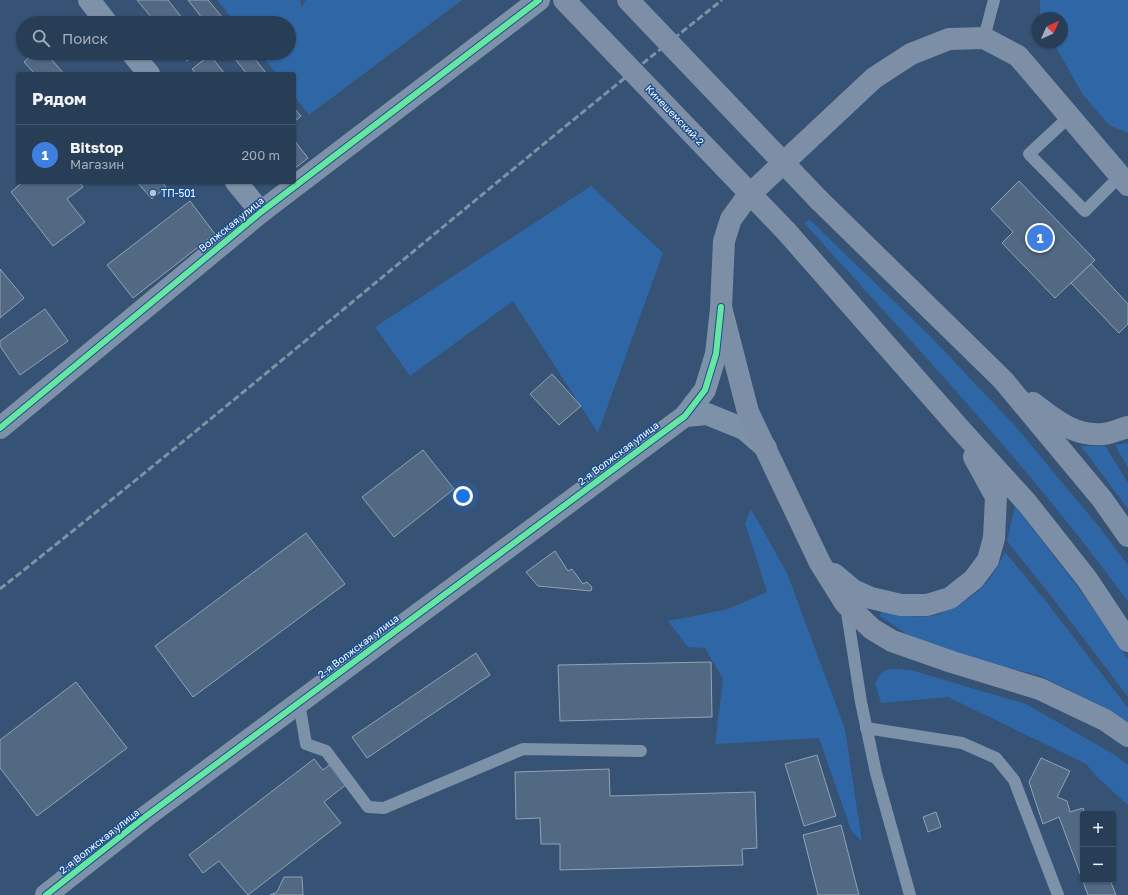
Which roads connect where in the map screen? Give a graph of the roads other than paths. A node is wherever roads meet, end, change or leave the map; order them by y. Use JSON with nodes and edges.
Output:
{"nodes":[{"id":1,"x":89,"y":0,"type":"edge"},
{"id":2,"x":539,"y":0,"type":"edge"},
{"id":3,"x":564,"y":0,"type":"edge"},
{"id":4,"x":628,"y":0,"type":"edge"},
{"id":5,"x":994,"y":0,"type":"edge"},
{"id":6,"x":102,"y":16,"type":"edge"},
{"id":7,"x":984,"y":38,"type":"junction"},
{"id":8,"x":138,"y":60,"type":"edge"},
{"id":9,"x":147,"y":72,"type":"edge"},
{"id":10,"x":1069,"y":116,"type":"junction"},
{"id":11,"x":1124,"y":181,"type":"edge"},
{"id":12,"x":238,"y":184,"type":"edge"},
{"id":13,"x":261,"y":212,"type":"junction"},
{"id":14,"x":721,"y":307,"type":"junction"},
{"id":15,"x":1003,"y":380,"type":"junction"},
{"id":16,"x":685,"y":416,"type":"junction"},
{"id":17,"x":1128,"y":427,"type":"edge"},
{"id":18,"x":0,"y":428,"type":"edge"},
{"id":19,"x":960,"y":429,"type":"junction"},
{"id":20,"x":767,"y":449,"type":"junction"},
{"id":21,"x":1128,"y":536,"type":"edge"},
{"id":22,"x":820,"y":564,"type":"junction"},
{"id":23,"x":845,"y":603,"type":"junction"},
{"id":24,"x":1128,"y":641,"type":"edge"},
{"id":25,"x":299,"y":703,"type":"junction"},
{"id":26,"x":866,"y":728,"type":"junction"},
{"id":27,"x":1128,"y":736,"type":"edge"},
{"id":28,"x":641,"y":751,"type":"dead end"},
{"id":29,"x":46,"y":895,"type":"edge"},
{"id":30,"x":910,"y":895,"type":"edge"},
{"id":31,"x":1058,"y":895,"type":"edge"}],
"edges":[{"from":1,"to":6,"type":"street"},
{"from":2,"to":13,"type":"street","name":"Волжская улица"},
{"from":3,"to":19,"type":"main road","name":"Кинешемский-2","bridge":true},
{"from":4,"to":15,"type":"main road","bridge":true},
{"from":5,"to":7,"type":"lane"},
{"from":7,"to":10,"type":"main road"},
{"from":7,"to":14,"type":"main road"},
{"from":8,"to":9,"type":"street"},
{"from":10,"to":11,"type":"main road"},
{"from":10,"to":11,"type":"lane"},
{"from":12,"to":13,"type":"street"},
{"from":13,"to":18,"type":"street","name":"Волжская улица"},
{"from":14,"to":16,"type":"street","name":"2-я Волжская улица"},
{"from":14,"to":20,"type":"main road"},
{"from":15,"to":17,"type":"main road"},
{"from":15,"to":21,"type":"main road"},
{"from":16,"to":20,"type":"street"},
{"from":16,"to":25,"type":"street","name":"2-я Волжская улица"},
{"from":19,"to":22,"type":"main road"},
{"from":19,"to":24,"type":"main road"},
{"from":20,"to":22,"type":"main road"},
{"from":22,"to":23,"type":"main road"},
{"from":23,"to":26,"type":"lane"},
{"from":23,"to":27,"type":"main road"},
{"from":25,"to":28,"type":"lane"},
{"from":25,"to":29,"type":"street","name":"2-я Волжская улица"},
{"from":26,"to":30,"type":"lane"},
{"from":26,"to":31,"type":"lane"}]}
